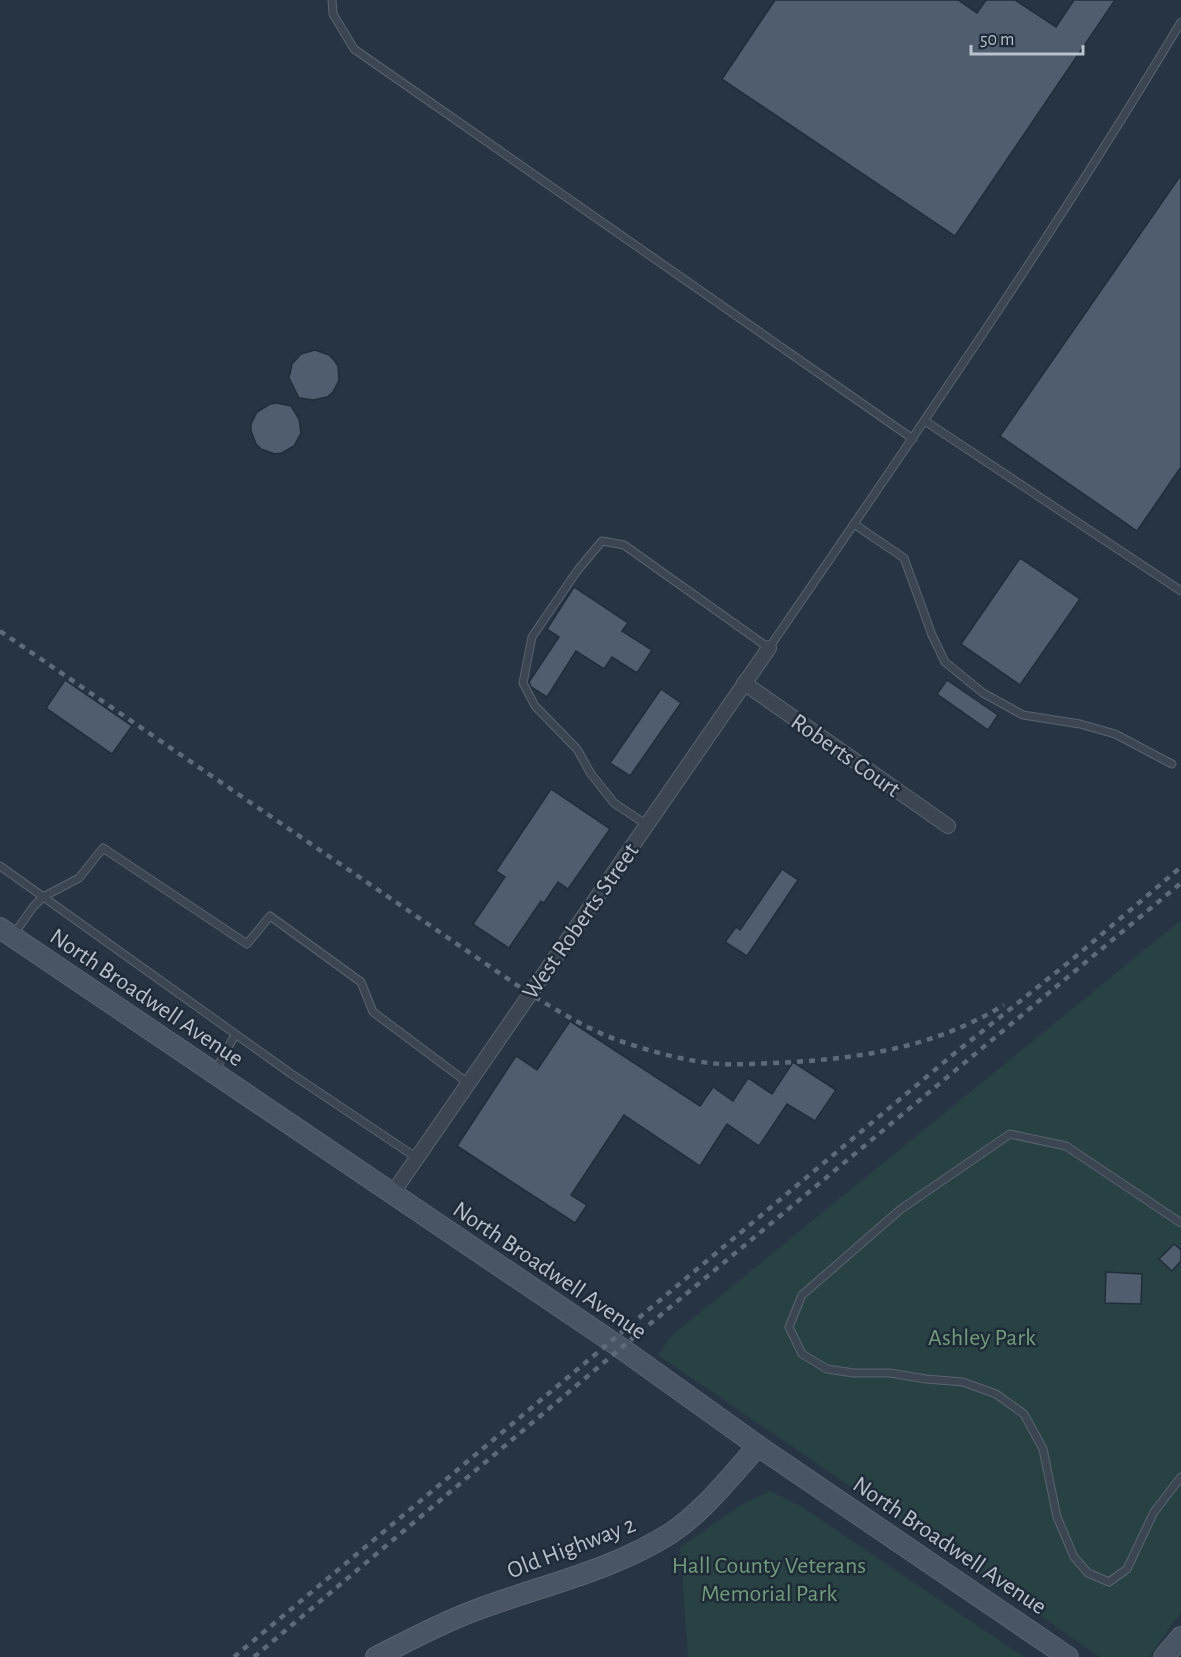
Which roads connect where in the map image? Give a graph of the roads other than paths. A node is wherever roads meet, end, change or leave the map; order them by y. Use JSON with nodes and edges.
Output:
{"nodes":[{"id":1,"x":332,"y":0,"type":"edge"},
{"id":2,"x":1181,"y":22,"type":"edge"},
{"id":3,"x":925,"y":421,"type":"junction"},
{"id":4,"x":913,"y":439,"type":"junction"},
{"id":5,"x":854,"y":524,"type":"junction"},
{"id":6,"x":1181,"y":591,"type":"edge"},
{"id":7,"x":769,"y":648,"type":"junction"},
{"id":8,"x":744,"y":683,"type":"junction"},
{"id":9,"x":1172,"y":764,"type":"dead end"},
{"id":10,"x":647,"y":825,"type":"junction"},
{"id":11,"x":948,"y":826,"type":"dead end"},
{"id":12,"x":0,"y":866,"type":"edge"},
{"id":13,"x":43,"y":897,"type":"junction"},
{"id":14,"x":6,"y":932,"type":"edge"},
{"id":15,"x":236,"y":1035,"type":"junction"},
{"id":16,"x":214,"y":1073,"type":"junction"},
{"id":17,"x":468,"y":1083,"type":"junction"},
{"id":18,"x":417,"y":1158,"type":"junction"},
{"id":19,"x":392,"y":1194,"type":"junction"},
{"id":20,"x":1181,"y":1224,"type":"edge"},
{"id":21,"x":758,"y":1446,"type":"junction"},
{"id":22,"x":1181,"y":1477,"type":"edge"},
{"id":23,"x":1181,"y":1637,"type":"edge"},
{"id":24,"x":376,"y":1657,"type":"edge"},
{"id":25,"x":1068,"y":1657,"type":"edge"},
{"id":26,"x":1164,"y":1657,"type":"edge"}],
"edges":[{"from":1,"to":4,"type":"lane"},
{"from":2,"to":3,"type":"lane"},
{"from":3,"to":4,"type":"lane"},
{"from":3,"to":6,"type":"lane"},
{"from":4,"to":5,"type":"lane"},
{"from":5,"to":7,"type":"lane"},
{"from":5,"to":9,"type":"lane"},
{"from":7,"to":8,"type":"street","name":"West Roberts Street"},
{"from":7,"to":10,"type":"lane"},
{"from":8,"to":10,"type":"street","name":"West Roberts Street"},
{"from":8,"to":11,"type":"street","name":"Roberts Court"},
{"from":10,"to":17,"type":"street","name":"West Roberts Street"},
{"from":12,"to":13,"type":"lane"},
{"from":13,"to":14,"type":"lane"},
{"from":13,"to":15,"type":"lane"},
{"from":13,"to":17,"type":"lane"},
{"from":14,"to":16,"type":"main road","name":"North Broadwell Avenue"},
{"from":15,"to":16,"type":"lane"},
{"from":15,"to":18,"type":"lane"},
{"from":16,"to":19,"type":"main road","name":"North Broadwell Avenue"},
{"from":17,"to":18,"type":"street","name":"West Roberts Street"},
{"from":18,"to":19,"type":"street","name":"West Roberts Street"},
{"from":19,"to":21,"type":"main road","name":"North Broadwell Avenue"},
{"from":20,"to":22,"type":"lane"},
{"from":21,"to":24,"type":"main road","name":"Old Highway 2"},
{"from":21,"to":25,"type":"main road","name":"North Broadwell Avenue"},
{"from":23,"to":26,"type":"main road"}]}
